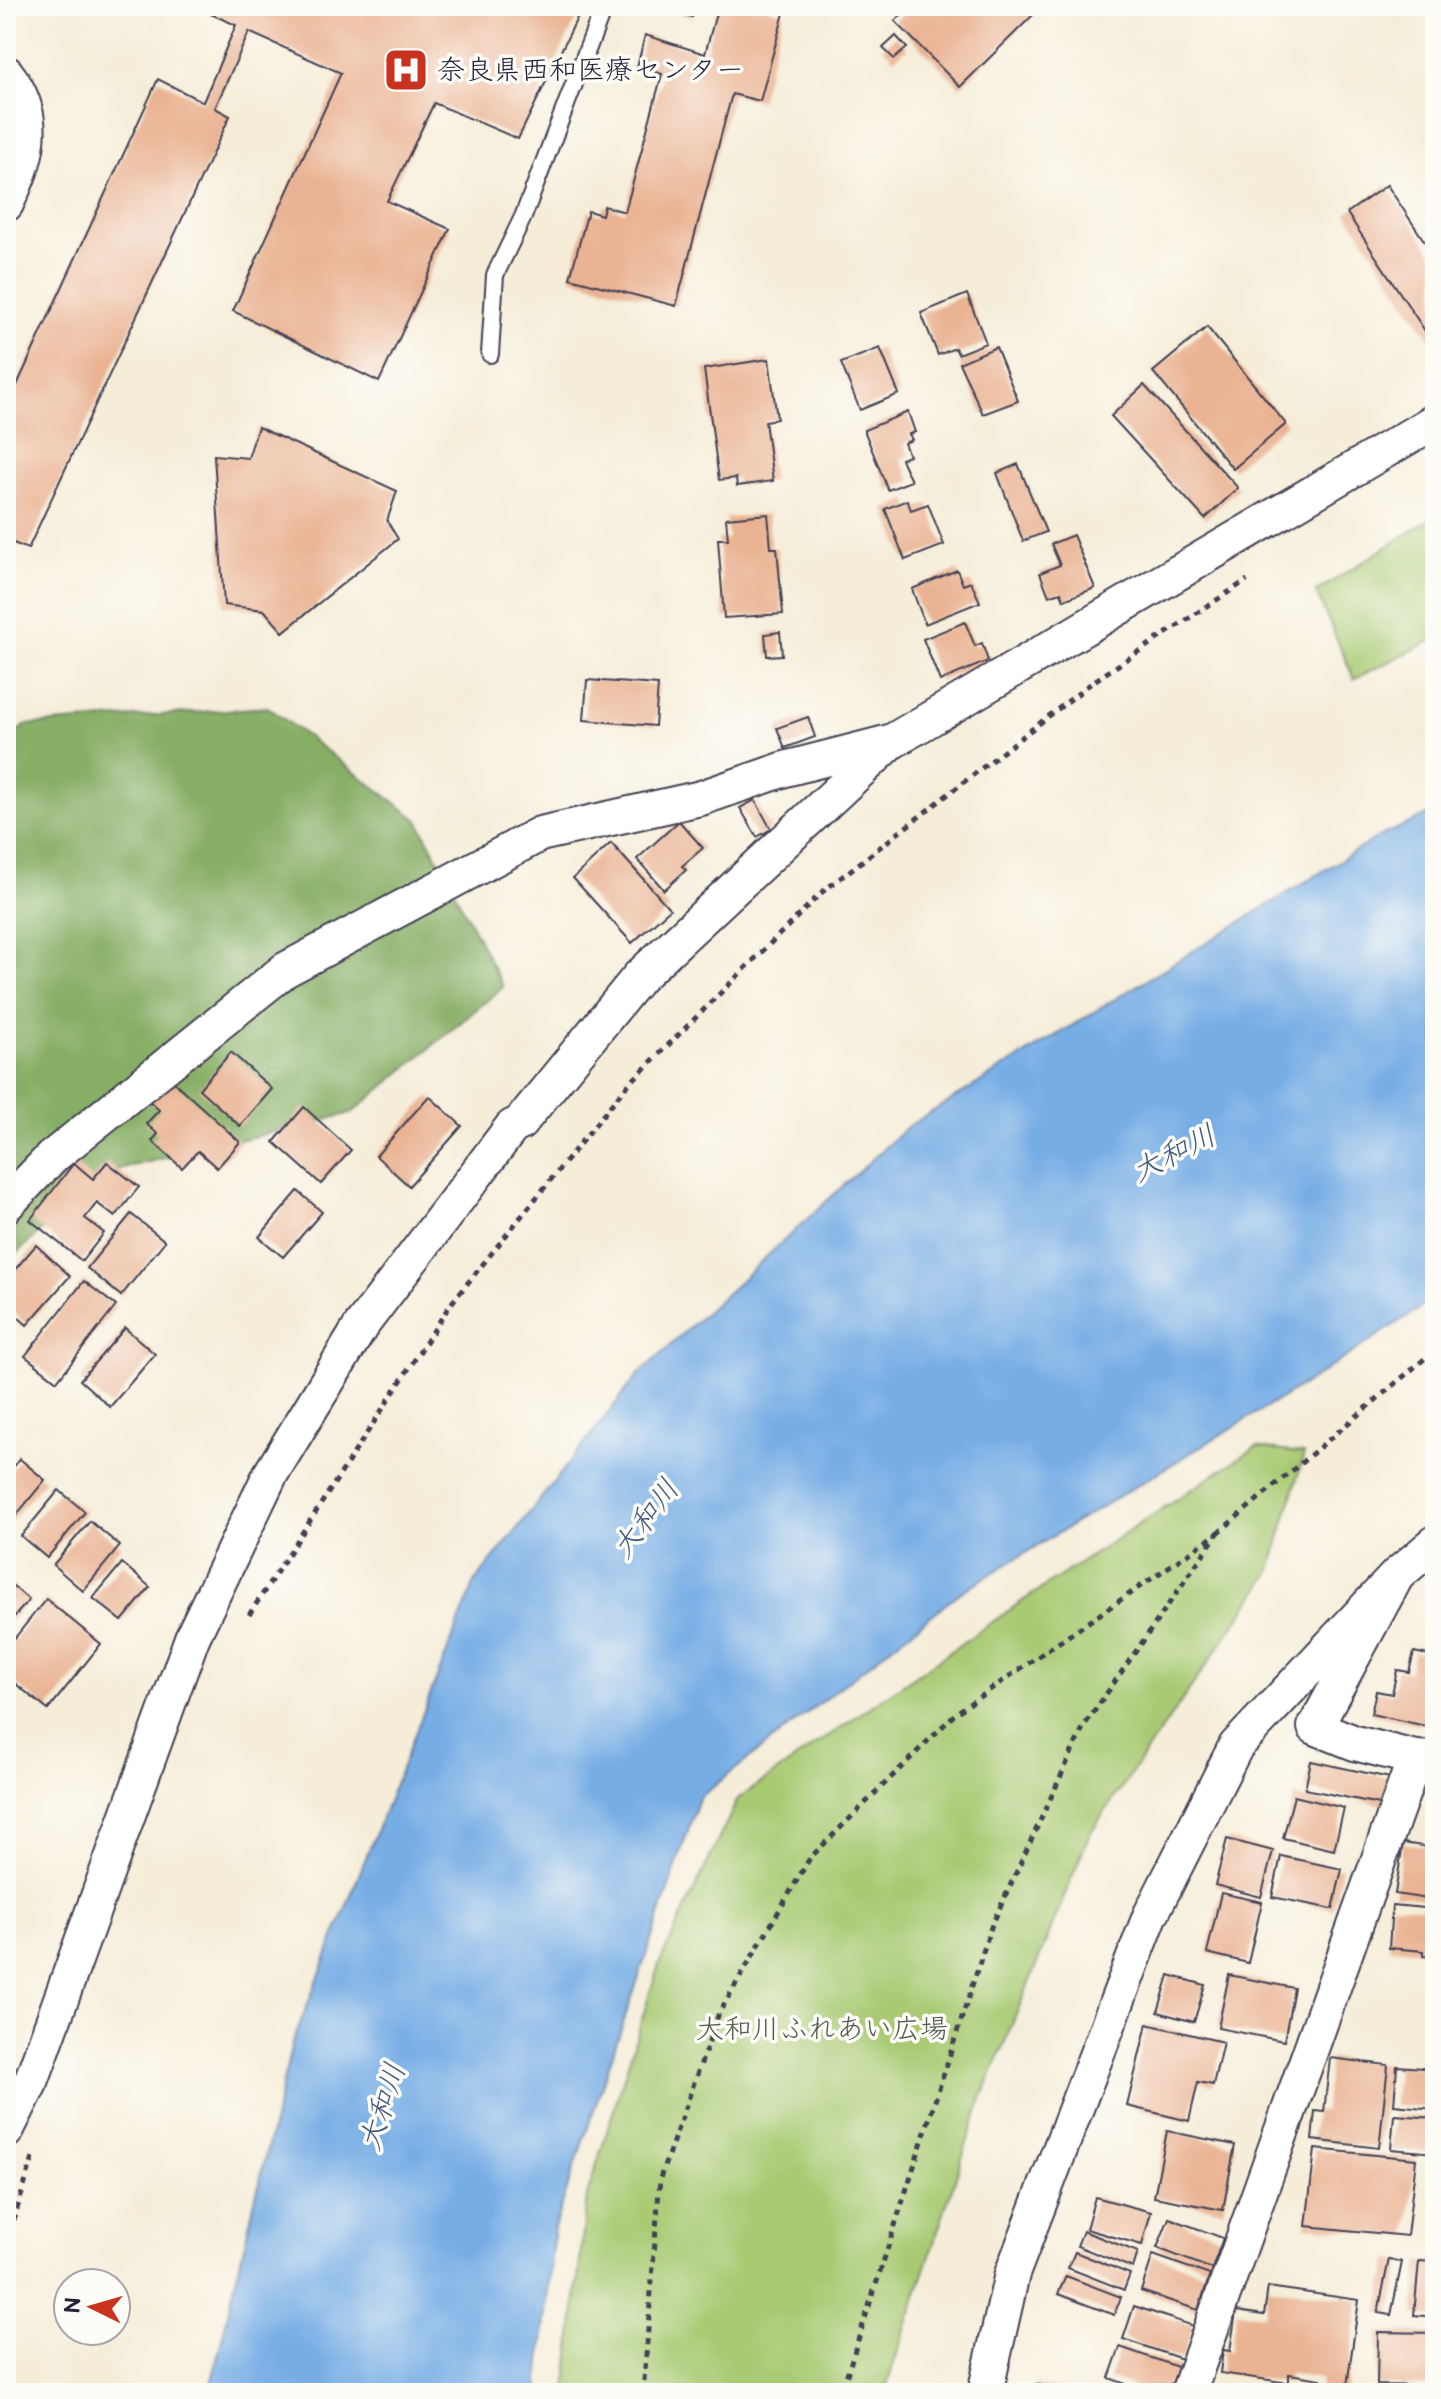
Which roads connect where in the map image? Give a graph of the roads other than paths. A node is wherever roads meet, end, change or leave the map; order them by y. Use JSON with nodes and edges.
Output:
{"nodes":[{"id":1,"x":604,"y":6,"type":"edge"},
{"id":2,"x":6,"y":73,"type":"edge"},
{"id":3,"x":6,"y":204,"type":"edge"},
{"id":4,"x":490,"y":354,"type":"dead end"},
{"id":5,"x":1435,"y":421,"type":"edge"},
{"id":6,"x":891,"y":742,"type":"junction"},
{"id":7,"x":6,"y":1205,"type":"edge"},
{"id":8,"x":1435,"y":1543,"type":"edge"},
{"id":9,"x":1397,"y":1575,"type":"junction"},
{"id":10,"x":1425,"y":1759,"type":"edge"},
{"id":11,"x":6,"y":2131,"type":"edge"},
{"id":12,"x":985,"y":2393,"type":"edge"},
{"id":13,"x":1188,"y":2393,"type":"edge"}],
"edges":[{"from":1,"to":4,"type":"lane"},
{"from":2,"to":3,"type":"street"},
{"from":5,"to":6,"type":"street"},
{"from":6,"to":7,"type":"street"},
{"from":6,"to":11,"type":"street"},
{"from":8,"to":9,"type":"street"},
{"from":9,"to":10,"type":"street"},
{"from":9,"to":12,"type":"street"},
{"from":10,"to":13,"type":"street"}]}
